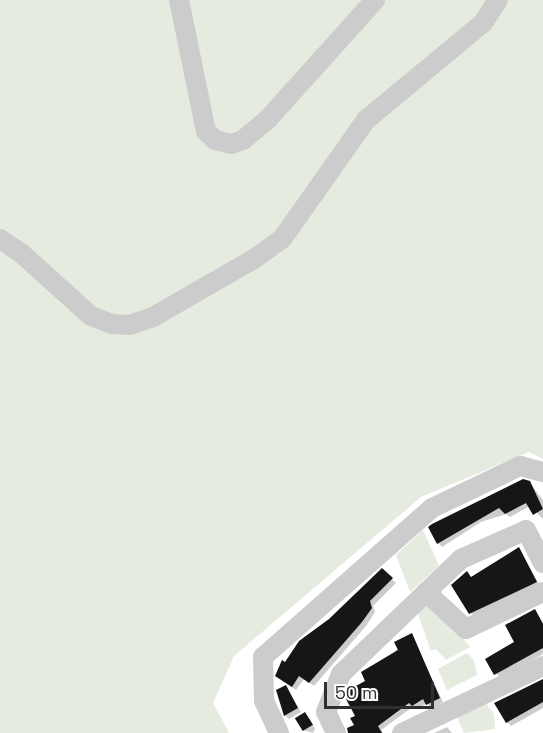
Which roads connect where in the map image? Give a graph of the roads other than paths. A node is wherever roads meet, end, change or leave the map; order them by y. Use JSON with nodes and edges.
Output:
{"nodes":[{"id":1,"x":179,"y":0,"type":"edge"},
{"id":2,"x":375,"y":0,"type":"edge"},
{"id":3,"x":498,"y":0,"type":"edge"},
{"id":4,"x":0,"y":239,"type":"edge"},
{"id":5,"x":543,"y":472,"type":"edge"},
{"id":6,"x":543,"y":563,"type":"edge"},
{"id":7,"x":426,"y":592,"type":"junction"},
{"id":8,"x":543,"y":592,"type":"edge"},
{"id":9,"x":543,"y":666,"type":"edge"},
{"id":10,"x":279,"y":733,"type":"edge"},
{"id":11,"x":336,"y":733,"type":"edge"},
{"id":12,"x":402,"y":733,"type":"edge"}],
"edges":[{"from":1,"to":2,"type":"street"},
{"from":3,"to":4,"type":"street"},
{"from":5,"to":10,"type":"street"},
{"from":6,"to":7,"type":"street"},
{"from":7,"to":8,"type":"street"},
{"from":7,"to":11,"type":"street"},
{"from":9,"to":12,"type":"street"}]}
